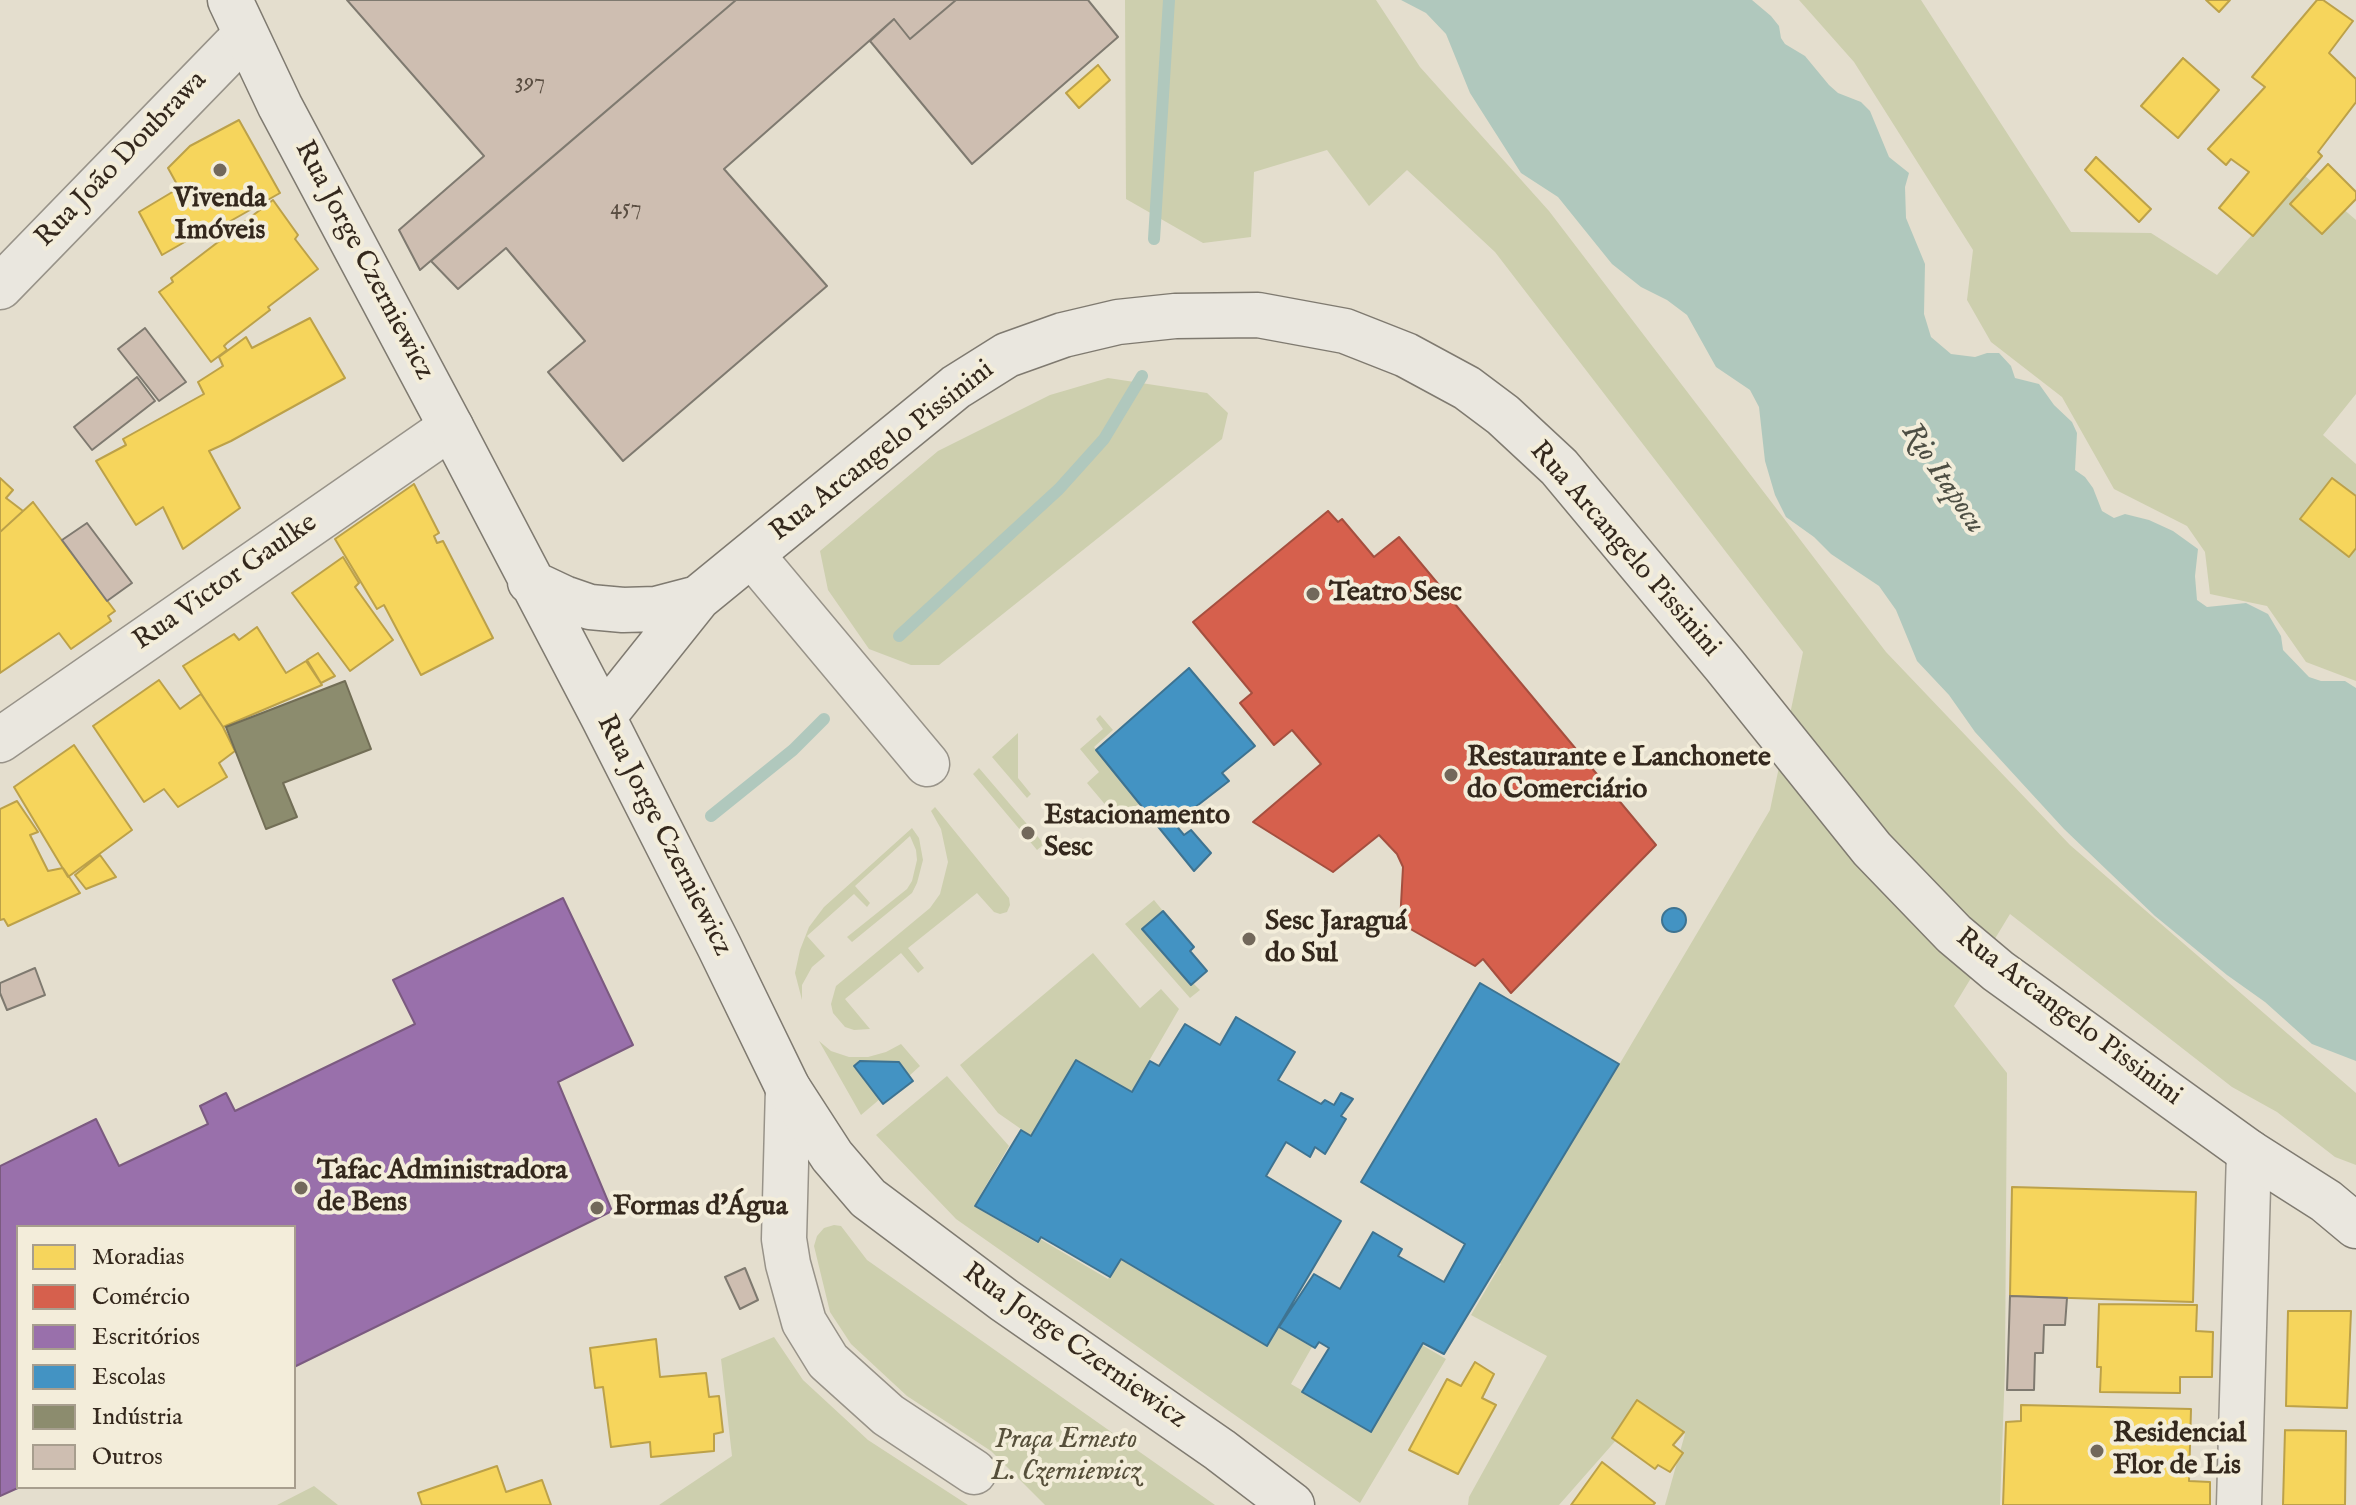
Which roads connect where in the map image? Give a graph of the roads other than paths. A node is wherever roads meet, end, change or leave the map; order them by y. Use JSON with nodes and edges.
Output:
{"nodes":[{"id":1,"x":237,"y":18,"type":"edge"},
{"id":2,"x":0,"y":287,"type":"edge"},
{"id":3,"x":451,"y":427,"type":"junction"},
{"id":4,"x":752,"y":555,"type":"junction"},
{"id":5,"x":530,"y":582,"type":"junction"},
{"id":6,"x":698,"y":598,"type":"junction"},
{"id":7,"x":603,"y":717,"type":"junction"},
{"id":8,"x":0,"y":740,"type":"edge"},
{"id":9,"x":927,"y":764,"type":"dead end"},
{"id":10,"x":788,"y":1088,"type":"junction"},
{"id":11,"x":2249,"y":1152,"type":"junction"},
{"id":12,"x":844,"y":1172,"type":"junction"},
{"id":13,"x":784,"y":1205,"type":"junction"},
{"id":14,"x":2356,"y":1226,"type":"edge"},
{"id":15,"x":974,"y":1472,"type":"dead end"},
{"id":16,"x":1292,"y":1505,"type":"edge"},
{"id":17,"x":2239,"y":1505,"type":"edge"}],
"edges":[{"from":1,"to":2,"type":"main road","name":"Rua João Doubrawa"},
{"from":1,"to":3,"type":"main road","name":"Rua Jorge Czerniewicz"},
{"from":3,"to":5,"type":"main road","name":"Rua Jorge Czerniewicz"},
{"from":3,"to":8,"type":"main road","name":"Rua Victor Gaulke"},
{"from":4,"to":6,"type":"main road","name":"Rua Arcangelo Pissinini"},
{"from":4,"to":9,"type":"main road"},
{"from":4,"to":11,"type":"main road","name":"Rua Arcangelo Pissinini"},
{"from":5,"to":6,"type":"main road","name":"Rua Arcangelo Pissinini"},
{"from":5,"to":7,"type":"main road","name":"Rua Jorge Czerniewicz"},
{"from":6,"to":7,"type":"main road","name":"Rua Arcangelo Pissinini"},
{"from":7,"to":10,"type":"main road","name":"Rua Jorge Czerniewicz"},
{"from":10,"to":12,"type":"main road","name":"Rua Jorge Czerniewicz"},
{"from":10,"to":13,"type":"main road"},
{"from":11,"to":14,"type":"main road","name":"Rua Arcangelo Pissinini"},
{"from":11,"to":17,"type":"main road"},
{"from":12,"to":13,"type":"main road"},
{"from":12,"to":16,"type":"main road","name":"Rua Jorge Czerniewicz"},
{"from":13,"to":15,"type":"main road"}]}
